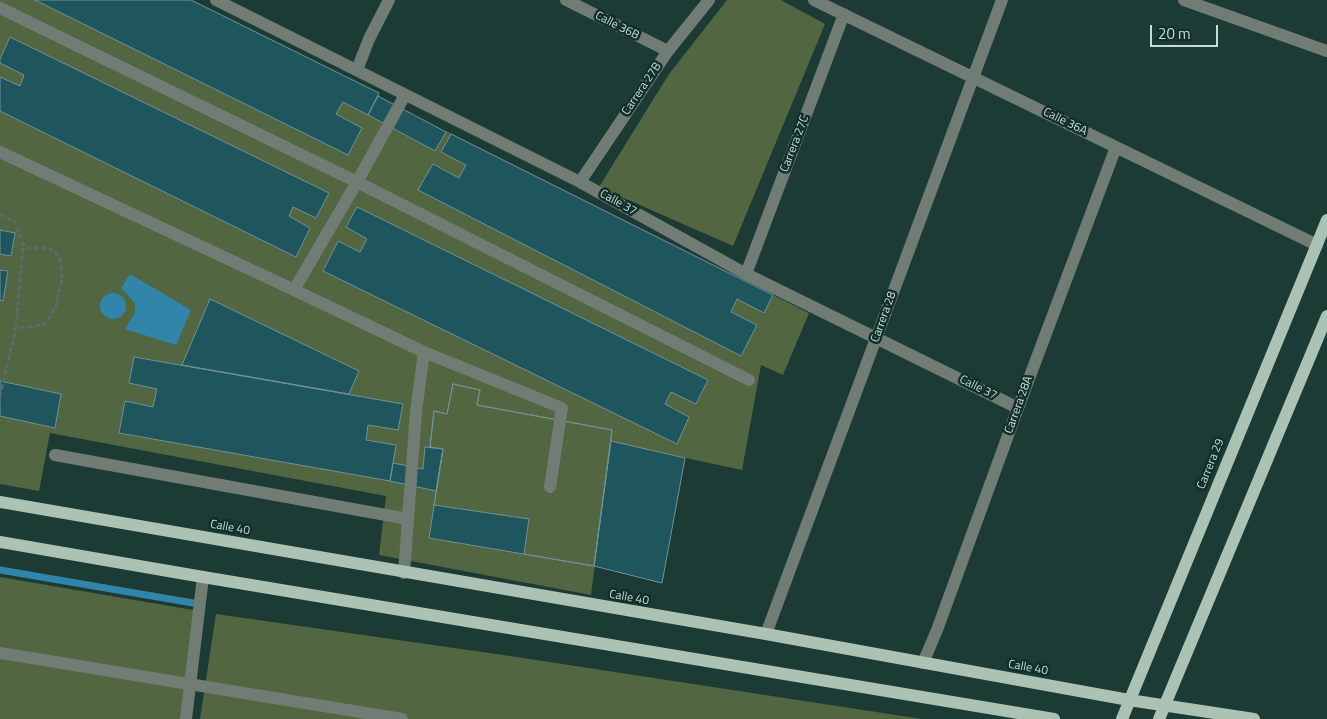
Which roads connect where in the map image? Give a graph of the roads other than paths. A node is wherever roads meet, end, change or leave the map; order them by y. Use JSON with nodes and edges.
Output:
{"nodes":[{"id":1,"x":216,"y":0,"type":"edge"},
{"id":2,"x":389,"y":0,"type":"edge"},
{"id":3,"x":566,"y":0,"type":"edge"},
{"id":4,"x":709,"y":0,"type":"edge"},
{"id":5,"x":814,"y":0,"type":"edge"},
{"id":6,"x":1002,"y":0,"type":"edge"},
{"id":7,"x":1184,"y":0,"type":"edge"},
{"id":8,"x":0,"y":8,"type":"edge"},
{"id":9,"x":844,"y":14,"type":"junction"},
{"id":10,"x":668,"y":51,"type":"junction"},
{"id":11,"x":1327,"y":51,"type":"edge"},
{"id":12,"x":357,"y":70,"type":"junction"},
{"id":13,"x":973,"y":78,"type":"junction"},
{"id":14,"x":405,"y":94,"type":"junction"},
{"id":15,"x":1116,"y":147,"type":"junction"},
{"id":16,"x":0,"y":152,"type":"edge"},
{"id":17,"x":357,"y":182,"type":"junction"},
{"id":18,"x":580,"y":182,"type":"junction"},
{"id":19,"x":1327,"y":220,"type":"edge"},
{"id":20,"x":1317,"y":245,"type":"junction"},
{"id":21,"x":746,"y":274,"type":"junction"},
{"id":22,"x":294,"y":290,"type":"junction"},
{"id":23,"x":1327,"y":316,"type":"edge"},
{"id":24,"x":876,"y":338,"type":"junction"},
{"id":25,"x":424,"y":352,"type":"junction"},
{"id":26,"x":749,"y":380,"type":"dead end"},
{"id":27,"x":1018,"y":408,"type":"junction"},
{"id":28,"x":55,"y":455,"type":"dead end"},
{"id":29,"x":550,"y":486,"type":"dead end"},
{"id":30,"x":0,"y":502,"type":"edge"},
{"id":31,"x":408,"y":519,"type":"junction"},
{"id":32,"x":0,"y":542,"type":"edge"},
{"id":33,"x":404,"y":572,"type":"junction"},
{"id":34,"x":203,"y":578,"type":"junction"},
{"id":35,"x":766,"y":634,"type":"junction"},
{"id":36,"x":0,"y":653,"type":"edge"},
{"id":37,"x":923,"y":663,"type":"junction"},
{"id":38,"x":191,"y":684,"type":"junction"},
{"id":39,"x":1129,"y":700,"type":"junction"},
{"id":40,"x":1163,"y":704,"type":"junction"},
{"id":41,"x":186,"y":719,"type":"edge"},
{"id":42,"x":402,"y":719,"type":"edge"},
{"id":43,"x":1054,"y":719,"type":"edge"},
{"id":44,"x":1122,"y":719,"type":"edge"},
{"id":45,"x":1158,"y":719,"type":"edge"},
{"id":46,"x":1254,"y":719,"type":"edge"}],
"edges":[{"from":1,"to":12,"type":"street","name":"Calle 37"},
{"from":2,"to":12,"type":"street"},
{"from":3,"to":10,"type":"street","name":"Calle 36B"},
{"from":4,"to":10,"type":"street","name":"Carrera 27B"},
{"from":5,"to":9,"type":"street","name":"Calle 36A"},
{"from":6,"to":13,"type":"street","name":"Carrera 28"},
{"from":7,"to":11,"type":"street"},
{"from":8,"to":17,"type":"street"},
{"from":9,"to":13,"type":"street","name":"Calle 36A"},
{"from":9,"to":21,"type":"street","name":"Carrera 27C"},
{"from":10,"to":18,"type":"street","name":"Carrera 27B"},
{"from":12,"to":14,"type":"street","name":"Calle 37"},
{"from":13,"to":15,"type":"street","name":"Calle 36A"},
{"from":13,"to":24,"type":"street","name":"Carrera 28"},
{"from":14,"to":17,"type":"street"},
{"from":14,"to":18,"type":"street","name":"Calle 37"},
{"from":15,"to":20,"type":"street","name":"Calle 36A"},
{"from":15,"to":27,"type":"street","name":"Carrera 28A"},
{"from":16,"to":22,"type":"street"},
{"from":17,"to":22,"type":"street"},
{"from":17,"to":26,"type":"street"},
{"from":18,"to":21,"type":"street","name":"Calle 37"},
{"from":19,"to":20,"type":"main road","name":"Carrera 29"},
{"from":20,"to":39,"type":"main road","name":"Carrera 29"},
{"from":21,"to":24,"type":"street","name":"Calle 37"},
{"from":22,"to":25,"type":"street"},
{"from":23,"to":40,"type":"main road"},
{"from":24,"to":27,"type":"street","name":"Calle 37"},
{"from":24,"to":35,"type":"street","name":"Carrera 28"},
{"from":25,"to":29,"type":"street"},
{"from":25,"to":31,"type":"street"},
{"from":27,"to":37,"type":"street","name":"Carrera 28A"},
{"from":28,"to":31,"type":"street"},
{"from":30,"to":33,"type":"main road","name":"Calle 40"},
{"from":31,"to":33,"type":"street"},
{"from":32,"to":34,"type":"main road"},
{"from":33,"to":35,"type":"main road","name":"Calle 40"},
{"from":34,"to":38,"type":"street"},
{"from":34,"to":43,"type":"main road"},
{"from":35,"to":37,"type":"main road","name":"Calle 40"},
{"from":36,"to":38,"type":"street"},
{"from":37,"to":39,"type":"main road","name":"Calle 40"},
{"from":38,"to":41,"type":"street"},
{"from":38,"to":42,"type":"street"},
{"from":39,"to":40,"type":"main road","name":"Calle 40"},
{"from":39,"to":44,"type":"main road","name":"Carrera 29"},
{"from":40,"to":45,"type":"main road"},
{"from":40,"to":46,"type":"main road","name":"Calle 40"}]}
